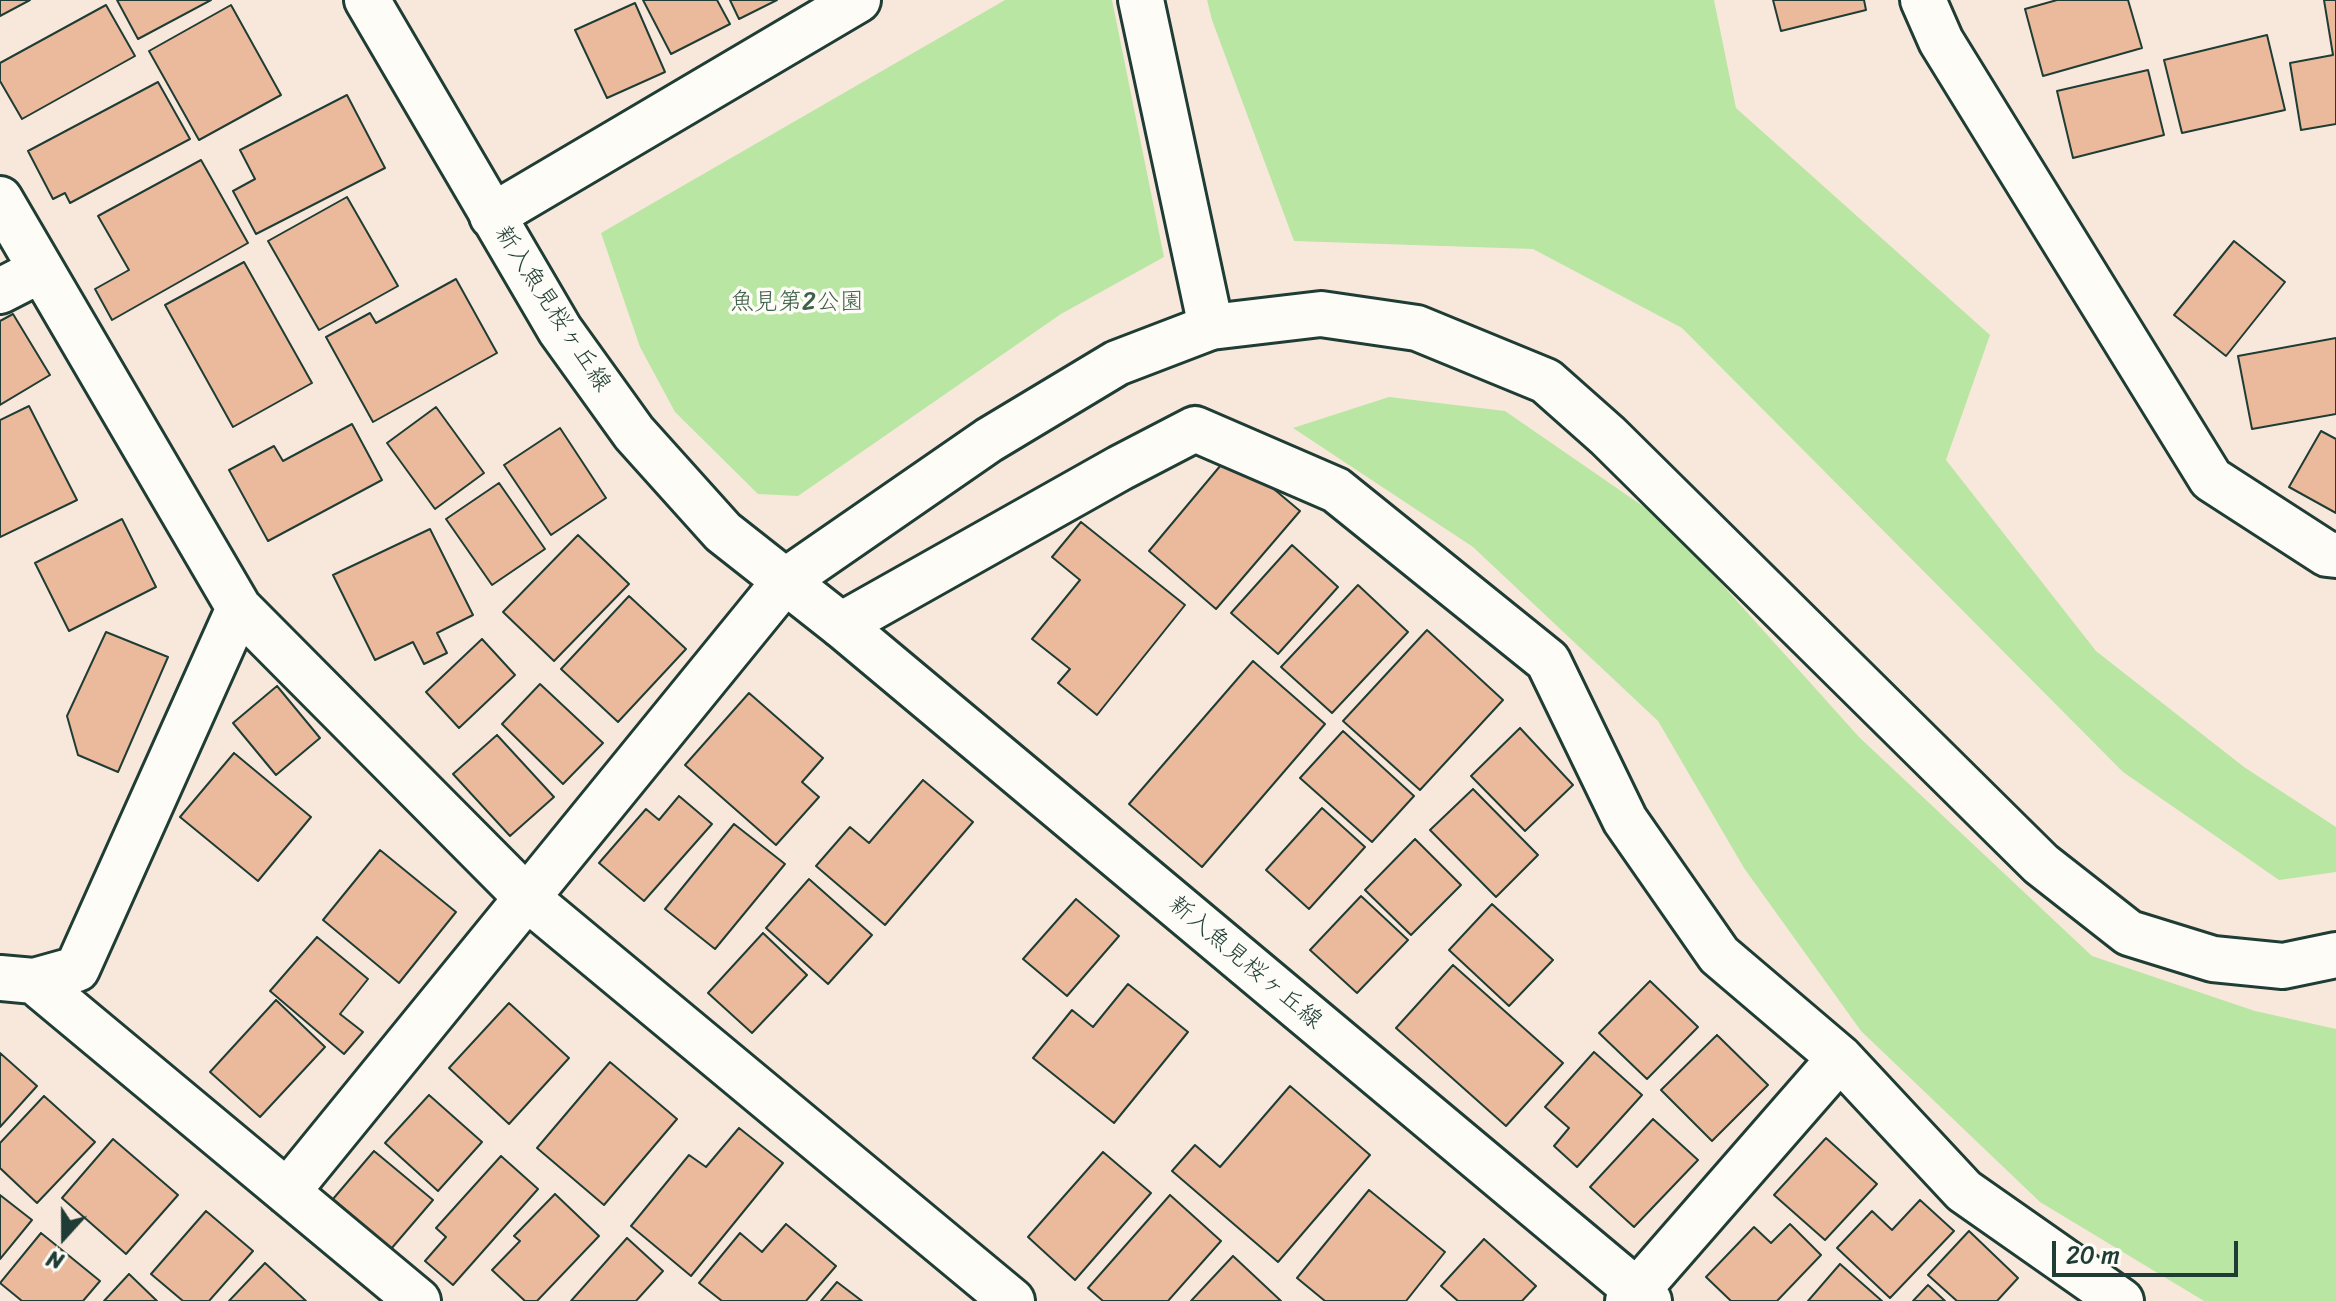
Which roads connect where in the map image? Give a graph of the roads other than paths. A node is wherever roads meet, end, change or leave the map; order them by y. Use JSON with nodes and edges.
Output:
{"nodes":[{"id":1,"x":367,"y":0,"type":"edge"},
{"id":2,"x":1141,"y":0,"type":"edge"},
{"id":3,"x":1923,"y":0,"type":"edge"},
{"id":4,"x":856,"y":1,"type":"edge"},
{"id":5,"x":0,"y":199,"type":"edge"},
{"id":6,"x":492,"y":216,"type":"junction"},
{"id":7,"x":41,"y":270,"type":"junction"},
{"id":8,"x":0,"y":291,"type":"edge"},
{"id":9,"x":1211,"y":327,"type":"junction"},
{"id":10,"x":2336,"y":555,"type":"edge"},
{"id":11,"x":785,"y":581,"type":"junction"},
{"id":12,"x":239,"y":608,"type":"junction"},
{"id":13,"x":841,"y":625,"type":"junction"},
{"id":14,"x":527,"y":898,"type":"junction"},
{"id":15,"x":2336,"y":955,"type":"edge"},
{"id":16,"x":17,"y":979,"type":"edge"},
{"id":17,"x":1840,"y":1058,"type":"junction"},
{"id":18,"x":287,"y":1192,"type":"junction"},
{"id":19,"x":1638,"y":1298,"type":"edge"},
{"id":20,"x":418,"y":1301,"type":"edge"},
{"id":21,"x":1012,"y":1301,"type":"edge"},
{"id":22,"x":2121,"y":1301,"type":"edge"}],
"edges":[{"from":1,"to":6,"type":"street","name":"新入魚見桜ヶ丘線"},
{"from":2,"to":9,"type":"street"},
{"from":3,"to":10,"type":"street"},
{"from":4,"to":6,"type":"street"},
{"from":5,"to":7,"type":"street"},
{"from":6,"to":11,"type":"street","name":"新入魚見桜ヶ丘線"},
{"from":7,"to":8,"type":"street"},
{"from":7,"to":12,"type":"street"},
{"from":9,"to":11,"type":"street"},
{"from":9,"to":15,"type":"street"},
{"from":11,"to":13,"type":"street","name":"新入魚見桜ヶ丘線"},
{"from":11,"to":14,"type":"street"},
{"from":12,"to":14,"type":"street"},
{"from":12,"to":16,"type":"street"},
{"from":13,"to":17,"type":"street"},
{"from":13,"to":19,"type":"street","name":"新入魚見桜ヶ丘線"},
{"from":14,"to":18,"type":"street"},
{"from":14,"to":21,"type":"street"},
{"from":16,"to":18,"type":"street"},
{"from":17,"to":19,"type":"street"},
{"from":17,"to":22,"type":"street"},
{"from":18,"to":20,"type":"street"}]}
